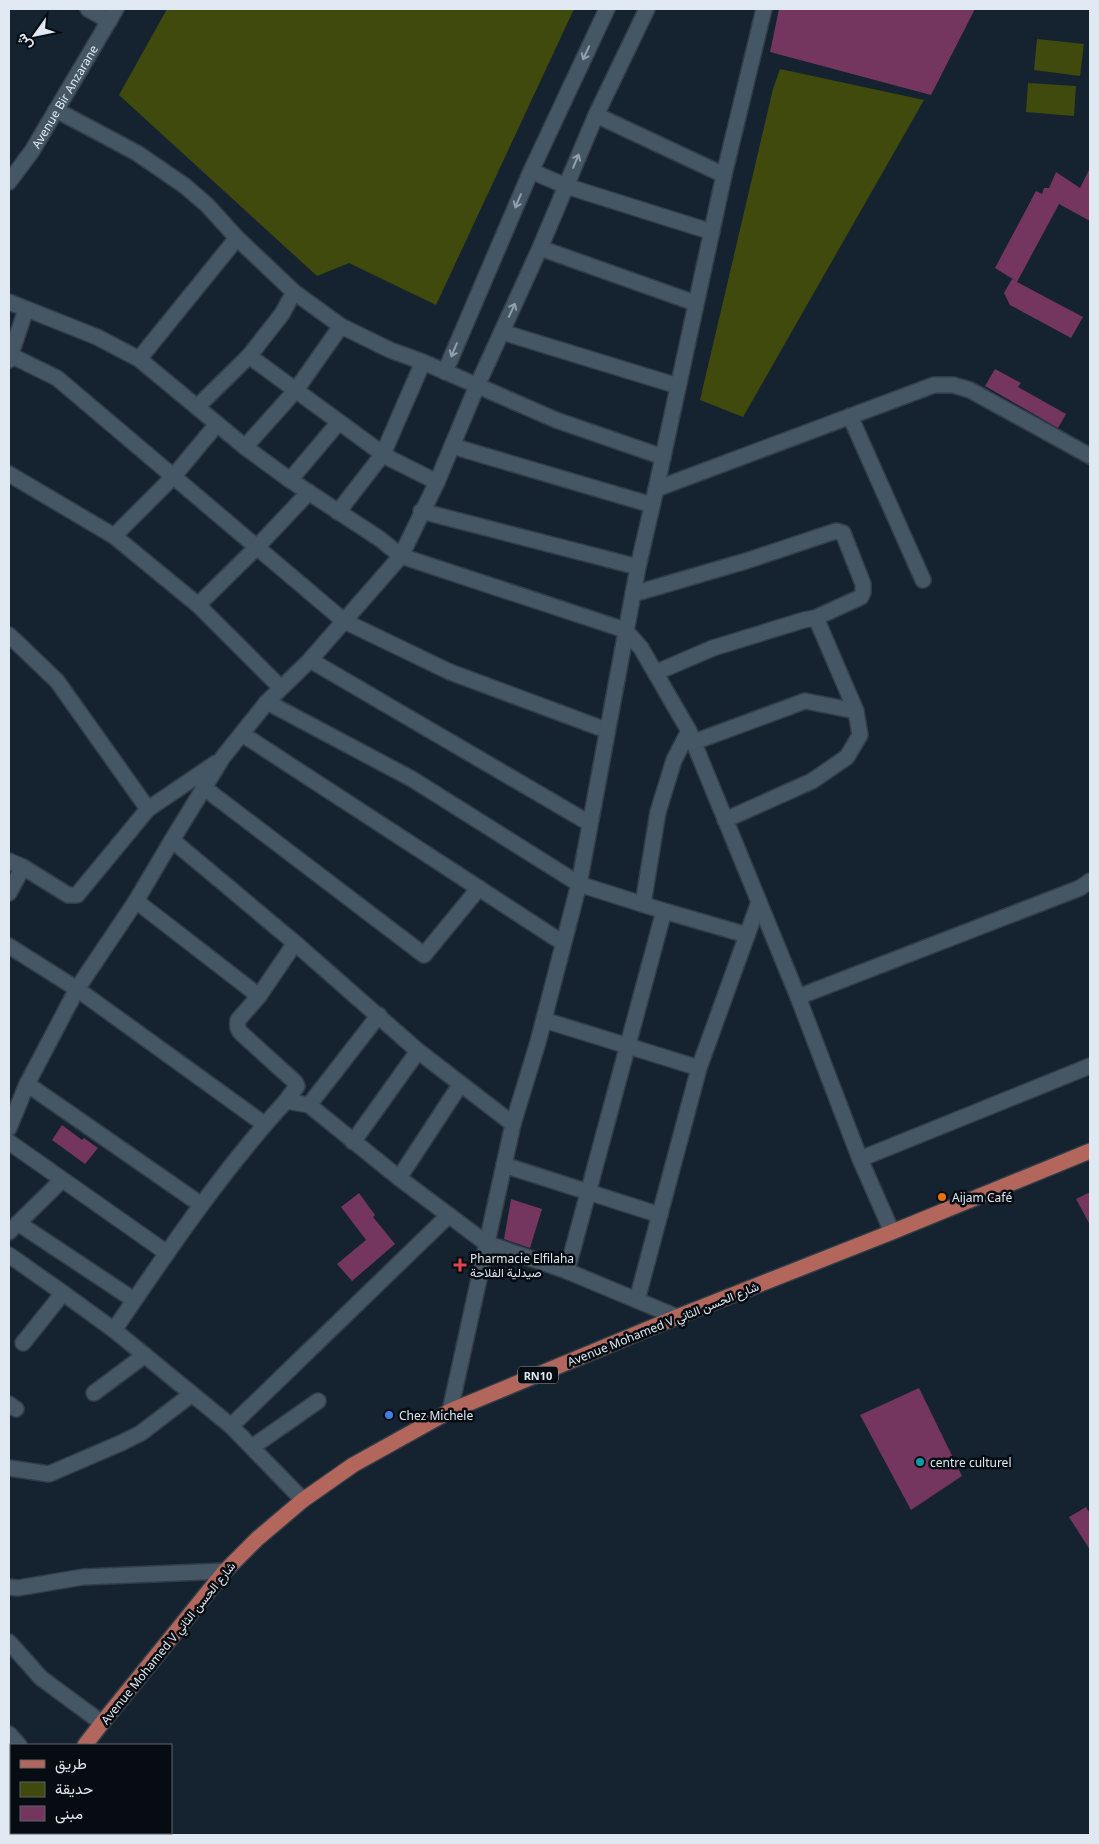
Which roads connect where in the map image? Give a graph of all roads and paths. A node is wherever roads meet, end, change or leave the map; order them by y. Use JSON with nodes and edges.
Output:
{"nodes":[{"id":1,"x":88,"y":9,"type":"edge"},
{"id":2,"x":607,"y":9,"type":"edge"},
{"id":3,"x":647,"y":9,"type":"edge"},
{"id":4,"x":764,"y":9,"type":"edge"},
{"id":5,"x":113,"y":15,"type":"edge"},
{"id":6,"x":56,"y":110,"type":"junction"},
{"id":7,"x":596,"y":115,"type":"junction"},
{"id":8,"x":531,"y":171,"type":"junction"},
{"id":9,"x":724,"y":174,"type":"junction"},
{"id":10,"x":9,"y":182,"type":"edge"},
{"id":11,"x":566,"y":186,"type":"junction"},
{"id":12,"x":712,"y":232,"type":"junction"},
{"id":13,"x":237,"y":238,"type":"junction"},
{"id":14,"x":540,"y":248,"type":"junction"},
{"id":15,"x":294,"y":292,"type":"junction"},
{"id":16,"x":9,"y":302,"type":"edge"},
{"id":17,"x":695,"y":303,"type":"junction"},
{"id":18,"x":26,"y":310,"type":"junction"},
{"id":19,"x":341,"y":326,"type":"junction"},
{"id":20,"x":502,"y":332,"type":"junction"},
{"id":21,"x":249,"y":356,"type":"junction"},
{"id":22,"x":9,"y":357,"type":"edge"},
{"id":23,"x":139,"y":359,"type":"junction"},
{"id":24,"x":423,"y":362,"type":"junction"},
{"id":25,"x":445,"y":372,"type":"junction"},
{"id":26,"x":476,"y":386,"type":"junction"},
{"id":27,"x":678,"y":386,"type":"junction"},
{"id":28,"x":296,"y":390,"type":"junction"},
{"id":29,"x":197,"y":407,"type":"junction"},
{"id":30,"x":850,"y":416,"type":"junction"},
{"id":31,"x":339,"y":422,"type":"junction"},
{"id":32,"x":217,"y":424,"type":"junction"},
{"id":33,"x":452,"y":446,"type":"junction"},
{"id":34,"x":245,"y":447,"type":"junction"},
{"id":35,"x":383,"y":454,"type":"junction"},
{"id":36,"x":1090,"y":456,"type":"edge"},
{"id":37,"x":663,"y":457,"type":"junction"},
{"id":38,"x":9,"y":474,"type":"edge"},
{"id":39,"x":173,"y":477,"type":"junction"},
{"id":40,"x":290,"y":480,"type":"junction"},
{"id":41,"x":437,"y":482,"type":"junction"},
{"id":42,"x":656,"y":489,"type":"junction"},
{"id":43,"x":309,"y":492,"type":"junction"},
{"id":44,"x":652,"y":505,"type":"junction"},
{"id":45,"x":422,"y":511,"type":"junction"},
{"id":46,"x":338,"y":512,"type":"junction"},
{"id":47,"x":114,"y":536,"type":"junction"},
{"id":48,"x":256,"y":548,"type":"junction"},
{"id":49,"x":401,"y":556,"type":"junction"},
{"id":50,"x":638,"y":567,"type":"junction"},
{"id":51,"x":923,"y":580,"type":"dead end"},
{"id":52,"x":633,"y":594,"type":"junction"},
{"id":53,"x":198,"y":605,"type":"junction"},
{"id":54,"x":815,"y":618,"type":"junction"},
{"id":55,"x":344,"y":621,"type":"junction"},
{"id":56,"x":625,"y":630,"type":"junction"},
{"id":57,"x":10,"y":637,"type":"edge"},
{"id":58,"x":310,"y":660,"type":"junction"},
{"id":59,"x":656,"y":672,"type":"junction"},
{"id":60,"x":280,"y":688,"type":"junction"},
{"id":61,"x":267,"y":702,"type":"junction"},
{"id":62,"x":856,"y":710,"type":"junction"},
{"id":63,"x":606,"y":730,"type":"junction"},
{"id":64,"x":242,"y":734,"type":"junction"},
{"id":65,"x":691,"y":737,"type":"junction"},
{"id":66,"x":223,"y":758,"type":"junction"},
{"id":67,"x":203,"y":787,"type":"junction"},
{"id":68,"x":148,"y":809,"type":"junction"},
{"id":69,"x":725,"y":820,"type":"junction"},
{"id":70,"x":589,"y":824,"type":"junction"},
{"id":71,"x":172,"y":840,"type":"junction"},
{"id":72,"x":9,"y":861,"type":"edge"},
{"id":73,"x":23,"y":867,"type":"junction"},
{"id":74,"x":1090,"y":882,"type":"edge"},
{"id":75,"x":579,"y":884,"type":"junction"},
{"id":76,"x":479,"y":888,"type":"junction"},
{"id":77,"x":9,"y":893,"type":"edge"},
{"id":78,"x":136,"y":901,"type":"junction"},
{"id":79,"x":759,"y":902,"type":"junction"},
{"id":80,"x":643,"y":904,"type":"junction"},
{"id":81,"x":664,"y":911,"type":"junction"},
{"id":82,"x":747,"y":934,"type":"junction"},
{"id":83,"x":296,"y":943,"type":"junction"},
{"id":84,"x":563,"y":943,"type":"junction"},
{"id":85,"x":9,"y":946,"type":"edge"},
{"id":86,"x":77,"y":989,"type":"junction"},
{"id":87,"x":259,"y":996,"type":"junction"},
{"id":88,"x":798,"y":997,"type":"junction"},
{"id":89,"x":379,"y":1015,"type":"junction"},
{"id":90,"x":544,"y":1020,"type":"junction"},
{"id":91,"x":628,"y":1047,"type":"junction"},
{"id":92,"x":418,"y":1051,"type":"junction"},
{"id":93,"x":1090,"y":1066,"type":"edge"},
{"id":94,"x":699,"y":1068,"type":"junction"},
{"id":95,"x":27,"y":1084,"type":"junction"},
{"id":96,"x":460,"y":1085,"type":"junction"},
{"id":97,"x":286,"y":1101,"type":"junction"},
{"id":98,"x":309,"y":1105,"type":"junction"},
{"id":99,"x":264,"y":1124,"type":"junction"},
{"id":100,"x":513,"y":1124,"type":"junction"},
{"id":101,"x":9,"y":1128,"type":"edge"},
{"id":102,"x":9,"y":1142,"type":"edge"},
{"id":103,"x":353,"y":1142,"type":"junction"},
{"id":104,"x":1090,"y":1151,"type":"edge"},
{"id":105,"x":860,"y":1159,"type":"junction"},
{"id":106,"x":504,"y":1165,"type":"junction"},
{"id":107,"x":399,"y":1178,"type":"junction"},
{"id":108,"x":62,"y":1180,"type":"junction"},
{"id":109,"x":589,"y":1192,"type":"junction"},
{"id":110,"x":200,"y":1204,"type":"junction"},
{"id":111,"x":449,"y":1215,"type":"junction"},
{"id":112,"x":660,"y":1215,"type":"junction"},
{"id":113,"x":14,"y":1228,"type":"edge"},
{"id":114,"x":892,"y":1232,"type":"junction"},
{"id":115,"x":486,"y":1242,"type":"junction"},
{"id":116,"x":167,"y":1253,"type":"junction"},
{"id":117,"x":9,"y":1255,"type":"edge"},
{"id":118,"x":567,"y":1272,"type":"junction"},
{"id":119,"x":63,"y":1293,"type":"junction"},
{"id":120,"x":134,"y":1300,"type":"junction"},
{"id":121,"x":638,"y":1300,"type":"junction"},
{"id":122,"x":677,"y":1317,"type":"junction"},
{"id":123,"x":114,"y":1330,"type":"junction"},
{"id":124,"x":24,"y":1343,"type":"dead end"},
{"id":125,"x":145,"y":1355,"type":"junction"},
{"id":126,"x":94,"y":1393,"type":"dead end"},
{"id":127,"x":192,"y":1394,"type":"junction"},
{"id":128,"x":318,"y":1401,"type":"dead end"},
{"id":129,"x":450,"y":1411,"type":"junction"},
{"id":130,"x":231,"y":1426,"type":"junction"},
{"id":131,"x":252,"y":1448,"type":"junction"},
{"id":132,"x":9,"y":1468,"type":"edge"},
{"id":133,"x":303,"y":1500,"type":"junction"},
{"id":134,"x":225,"y":1571,"type":"junction"},
{"id":135,"x":12,"y":1590,"type":"edge"},
{"id":136,"x":9,"y":1642,"type":"edge"},
{"id":137,"x":102,"y":1723,"type":"junction"},
{"id":138,"x":9,"y":1734,"type":"edge"},
{"id":139,"x":18,"y":1744,"type":"edge"},
{"id":140,"x":87,"y":1744,"type":"edge"}],
"edges":[{"from":1,"to":5,"type":"street"},
{"from":2,"to":8,"type":"street","one_way":true},
{"from":3,"to":7,"type":"street"},
{"from":4,"to":9,"type":"street"},
{"from":5,"to":6,"type":"street","name":"Avenue Bir Anzarane"},
{"from":6,"to":10,"type":"street","name":"Avenue Bir Anzarane"},
{"from":6,"to":13,"type":"street"},
{"from":7,"to":9,"type":"street"},
{"from":11,"to":7,"type":"street","one_way":true},
{"from":8,"to":11,"type":"street"},
{"from":8,"to":25,"type":"street","one_way":true},
{"from":9,"to":12,"type":"street"},
{"from":11,"to":12,"type":"street"},
{"from":11,"to":14,"type":"street"},
{"from":12,"to":17,"type":"street"},
{"from":13,"to":15,"type":"street"},
{"from":13,"to":23,"type":"street"},
{"from":14,"to":17,"type":"street"},
{"from":20,"to":14,"type":"street","one_way":true},
{"from":15,"to":19,"type":"street"},
{"from":15,"to":21,"type":"street"},
{"from":16,"to":18,"type":"street"},
{"from":17,"to":27,"type":"street"},
{"from":18,"to":22,"type":"street"},
{"from":18,"to":23,"type":"street"},
{"from":19,"to":24,"type":"street"},
{"from":19,"to":28,"type":"street"},
{"from":20,"to":26,"type":"street"},
{"from":20,"to":27,"type":"street"},
{"from":21,"to":28,"type":"street"},
{"from":21,"to":29,"type":"street"},
{"from":22,"to":39,"type":"street"},
{"from":23,"to":29,"type":"street"},
{"from":24,"to":25,"type":"street"},
{"from":24,"to":35,"type":"street"},
{"from":25,"to":26,"type":"street"},
{"from":26,"to":33,"type":"street"},
{"from":26,"to":37,"type":"street"},
{"from":27,"to":37,"type":"street"},
{"from":28,"to":31,"type":"street"},
{"from":28,"to":34,"type":"street"},
{"from":29,"to":32,"type":"street"},
{"from":30,"to":36,"type":"street"},
{"from":30,"to":42,"type":"street"},
{"from":30,"to":51,"type":"street"},
{"from":31,"to":35,"type":"street"},
{"from":31,"to":40,"type":"street"},
{"from":32,"to":34,"type":"street"},
{"from":32,"to":39,"type":"street"},
{"from":33,"to":41,"type":"street"},
{"from":33,"to":44,"type":"street"},
{"from":34,"to":40,"type":"street"},
{"from":35,"to":41,"type":"street"},
{"from":35,"to":46,"type":"street"},
{"from":37,"to":42,"type":"street"},
{"from":38,"to":47,"type":"street"},
{"from":39,"to":47,"type":"street"},
{"from":39,"to":48,"type":"street"},
{"from":40,"to":43,"type":"street"},
{"from":41,"to":45,"type":"street"},
{"from":42,"to":44,"type":"street"},
{"from":43,"to":46,"type":"street"},
{"from":43,"to":48,"type":"street"},
{"from":44,"to":50,"type":"street"},
{"from":45,"to":49,"type":"street"},
{"from":45,"to":50,"type":"street"},
{"from":46,"to":49,"type":"street"},
{"from":47,"to":53,"type":"street"},
{"from":48,"to":53,"type":"street"},
{"from":48,"to":55,"type":"street"},
{"from":49,"to":55,"type":"street"},
{"from":49,"to":56,"type":"street"},
{"from":50,"to":52,"type":"street"},
{"from":52,"to":54,"type":"street"},
{"from":52,"to":56,"type":"street"},
{"from":53,"to":60,"type":"street"},
{"from":54,"to":59,"type":"street"},
{"from":54,"to":62,"type":"street"},
{"from":55,"to":58,"type":"street"},
{"from":55,"to":63,"type":"street"},
{"from":56,"to":59,"type":"street"},
{"from":56,"to":63,"type":"street"},
{"from":57,"to":68,"type":"street"},
{"from":58,"to":60,"type":"street"},
{"from":58,"to":70,"type":"street"},
{"from":59,"to":65,"type":"street"},
{"from":60,"to":61,"type":"street"},
{"from":61,"to":64,"type":"street"},
{"from":61,"to":75,"type":"street"},
{"from":62,"to":65,"type":"street"},
{"from":62,"to":69,"type":"street"},
{"from":63,"to":70,"type":"street"},
{"from":64,"to":66,"type":"street"},
{"from":64,"to":76,"type":"street"},
{"from":65,"to":69,"type":"street"},
{"from":65,"to":80,"type":"street"},
{"from":66,"to":67,"type":"street"},
{"from":66,"to":68,"type":"street"},
{"from":67,"to":71,"type":"street"},
{"from":67,"to":76,"type":"street"},
{"from":68,"to":73,"type":"street"},
{"from":69,"to":79,"type":"street"},
{"from":70,"to":75,"type":"street"},
{"from":71,"to":78,"type":"street"},
{"from":71,"to":83,"type":"street"},
{"from":72,"to":73,"type":"street"},
{"from":73,"to":77,"type":"street"},
{"from":74,"to":88,"type":"street"},
{"from":75,"to":80,"type":"street"},
{"from":75,"to":84,"type":"street"},
{"from":76,"to":84,"type":"street"},
{"from":78,"to":86,"type":"street"},
{"from":78,"to":87,"type":"street"},
{"from":79,"to":82,"type":"street"},
{"from":79,"to":88,"type":"street"},
{"from":80,"to":81,"type":"street"},
{"from":81,"to":82,"type":"street"},
{"from":81,"to":91,"type":"street"},
{"from":82,"to":94,"type":"street"},
{"from":83,"to":87,"type":"street"},
{"from":83,"to":89,"type":"street"},
{"from":84,"to":90,"type":"street"},
{"from":85,"to":86,"type":"street"},
{"from":86,"to":95,"type":"street"},
{"from":86,"to":99,"type":"street"},
{"from":87,"to":97,"type":"street"},
{"from":88,"to":105,"type":"street"},
{"from":89,"to":92,"type":"street"},
{"from":89,"to":98,"type":"street"},
{"from":90,"to":91,"type":"street"},
{"from":90,"to":100,"type":"street"},
{"from":91,"to":94,"type":"street"},
{"from":91,"to":109,"type":"street"},
{"from":92,"to":96,"type":"street"},
{"from":92,"to":103,"type":"street"},
{"from":93,"to":105,"type":"street"},
{"from":94,"to":112,"type":"street"},
{"from":95,"to":101,"type":"street"},
{"from":95,"to":110,"type":"street"},
{"from":96,"to":100,"type":"street"},
{"from":96,"to":107,"type":"street"},
{"from":97,"to":98,"type":"street"},
{"from":97,"to":99,"type":"street"},
{"from":98,"to":103,"type":"street"},
{"from":99,"to":110,"type":"street"},
{"from":100,"to":106,"type":"street"},
{"from":102,"to":108,"type":"street"},
{"from":103,"to":107,"type":"street"},
{"from":104,"to":114,"type":"main road","name":"Avenue Mohamed V شارع الحسن الثاني","number":"RN10"},
{"from":105,"to":114,"type":"street"},
{"from":106,"to":109,"type":"street"},
{"from":106,"to":115,"type":"street"},
{"from":107,"to":111,"type":"street"},
{"from":108,"to":113,"type":"street"},
{"from":108,"to":116,"type":"street"},
{"from":109,"to":112,"type":"street"},
{"from":109,"to":118,"type":"street"},
{"from":110,"to":116,"type":"street"},
{"from":111,"to":115,"type":"street"},
{"from":111,"to":130,"type":"street"},
{"from":112,"to":121,"type":"street"},
{"from":113,"to":120,"type":"street"},
{"from":114,"to":122,"type":"main road","name":"Avenue Mohamed V شارع الحسن الثاني","number":"RN10"},
{"from":115,"to":118,"type":"street"},
{"from":115,"to":129,"type":"street"},
{"from":116,"to":120,"type":"street"},
{"from":117,"to":119,"type":"street"},
{"from":118,"to":121,"type":"street"},
{"from":119,"to":123,"type":"street"},
{"from":119,"to":124,"type":"street"},
{"from":120,"to":123,"type":"street"},
{"from":121,"to":122,"type":"street"},
{"from":122,"to":129,"type":"main road","name":"Avenue Mohamed V شارع الحسن الثاني","number":"RN10"},
{"from":123,"to":125,"type":"street"},
{"from":125,"to":126,"type":"street"},
{"from":125,"to":127,"type":"street"},
{"from":127,"to":130,"type":"street"},
{"from":127,"to":132,"type":"street"},
{"from":128,"to":131,"type":"street"},
{"from":129,"to":133,"type":"main road","name":"Avenue Mohamed V شارع الحسن الثاني","number":"RN10"},
{"from":130,"to":131,"type":"street"},
{"from":131,"to":133,"type":"street"},
{"from":133,"to":134,"type":"main road","name":"Avenue Mohamed V شارع الحسن الثاني","number":"RN10"},
{"from":134,"to":135,"type":"street"},
{"from":134,"to":137,"type":"main road","name":"Avenue Mohamed V شارع الحسن الثاني","number":"RN10"},
{"from":136,"to":137,"type":"street"},
{"from":137,"to":140,"type":"main road","name":"Avenue Mohamed V شارع الحسن الثاني","number":"RN10"},
{"from":138,"to":139,"type":"street"}]}
